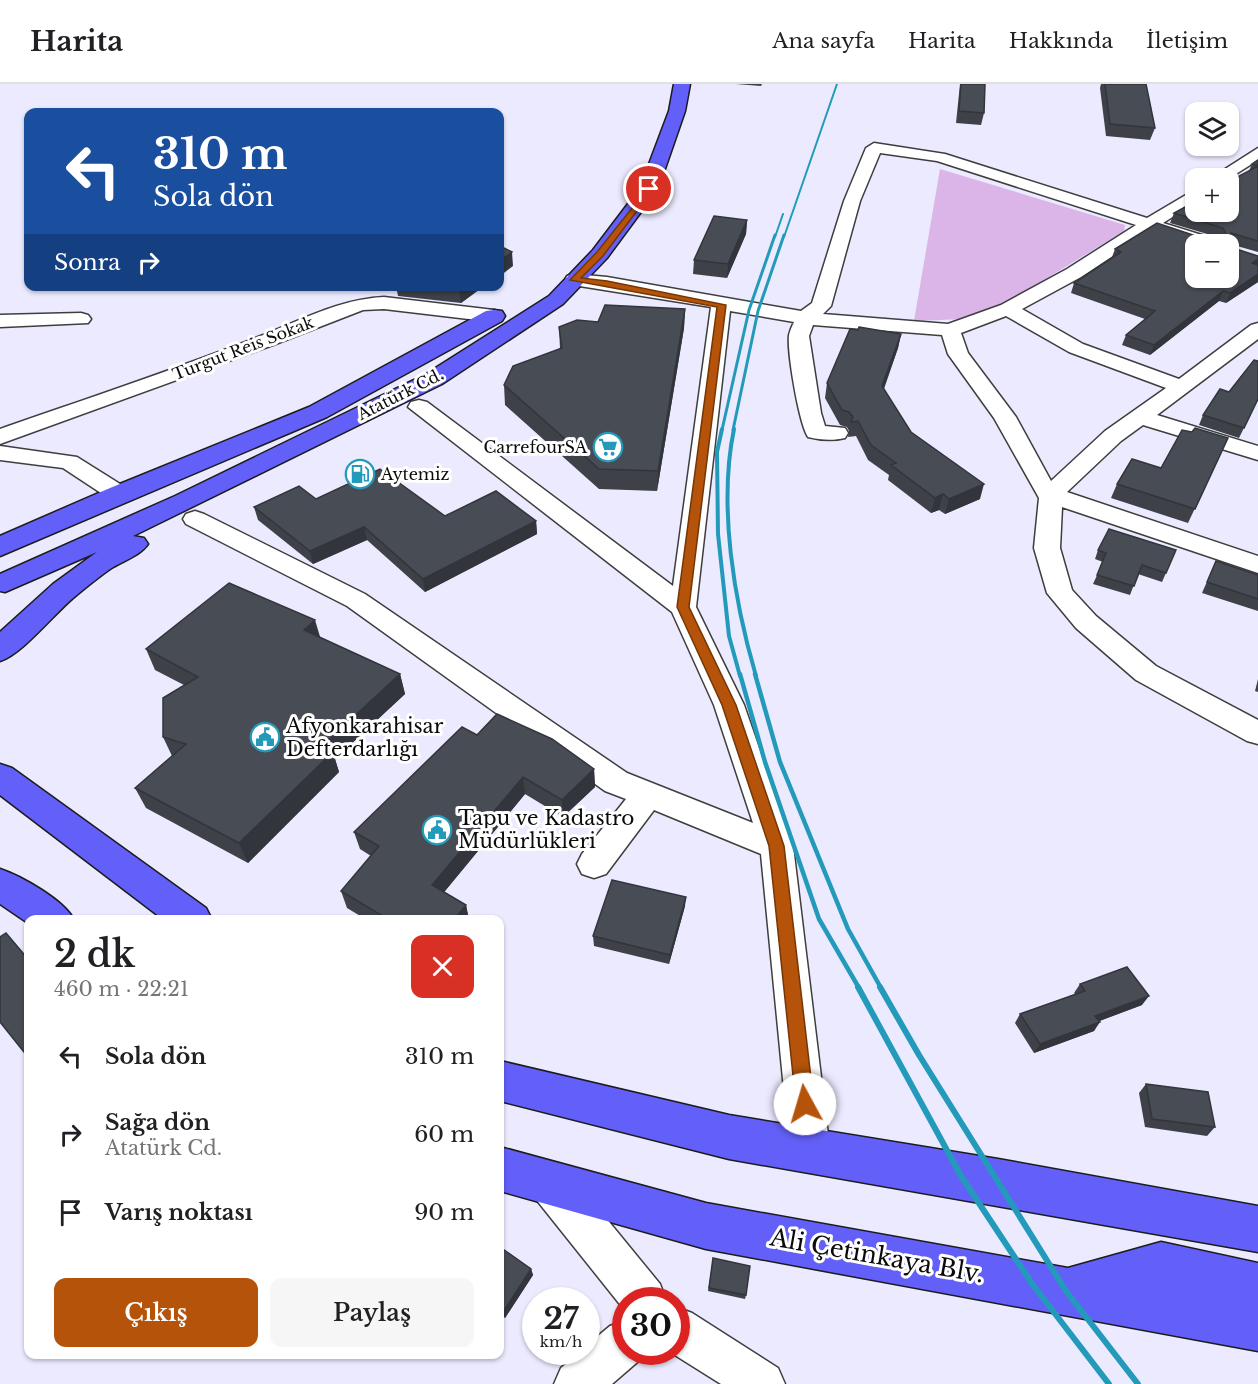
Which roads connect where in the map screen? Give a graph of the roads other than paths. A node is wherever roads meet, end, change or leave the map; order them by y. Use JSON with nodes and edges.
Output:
{"nodes":[{"id":1,"x":682,"y":84,"type":"edge"},
{"id":2,"x":649,"y":126,"type":"dead end"},
{"id":3,"x":1258,"y":153,"type":"edge"},
{"id":4,"x":1235,"y":168,"type":"edge"},
{"id":5,"x":1185,"y":201,"type":"edge"},
{"id":6,"x":1151,"y":224,"type":"junction"},
{"id":7,"x":1185,"y":235,"type":"edge"},
{"id":8,"x":566,"y":274,"type":"junction"},
{"id":9,"x":534,"y":302,"type":"junction"},
{"id":10,"x":721,"y":305,"type":"junction"},
{"id":11,"x":1008,"y":309,"type":"junction"},
{"id":12,"x":494,"y":316,"type":"junction"},
{"id":13,"x":805,"y":318,"type":"junction"},
{"id":14,"x":81,"y":319,"type":"dead end"},
{"id":15,"x":0,"y":321,"type":"edge"},
{"id":16,"x":1258,"y":329,"type":"edge"},
{"id":17,"x":950,"y":330,"type":"junction"},
{"id":18,"x":1182,"y":387,"type":"junction"},
{"id":19,"x":419,"y":407,"type":"junction"},
{"id":20,"x":1141,"y":417,"type":"junction"},
{"id":21,"x":837,"y":433,"type":"dead end"},
{"id":22,"x":0,"y":437,"type":"edge"},
{"id":23,"x":0,"y":453,"type":"edge"},
{"id":24,"x":1258,"y":453,"type":"edge"},
{"id":25,"x":119,"y":494,"type":"junction"},
{"id":26,"x":1051,"y":495,"type":"junction"},
{"id":27,"x":195,"y":519,"type":"junction"},
{"id":28,"x":0,"y":547,"type":"edge"},
{"id":29,"x":117,"y":551,"type":"junction"},
{"id":30,"x":1258,"y":565,"type":"edge"},
{"id":31,"x":2,"y":584,"type":"edge"},
{"id":32,"x":683,"y":607,"type":"junction"},
{"id":33,"x":0,"y":650,"type":"edge"},
{"id":34,"x":1258,"y":733,"type":"edge"},
{"id":35,"x":0,"y":777,"type":"edge"},
{"id":36,"x":648,"y":795,"type":"junction"},
{"id":37,"x":777,"y":846,"type":"junction"},
{"id":38,"x":594,"y":864,"type":"dead end"},
{"id":39,"x":0,"y":884,"type":"edge"},
{"id":40,"x":47,"y":915,"type":"edge"},
{"id":41,"x":186,"y":915,"type":"edge"},
{"id":42,"x":504,"y":1082,"type":"edge"},
{"id":43,"x":810,"y":1151,"type":"junction"},
{"id":44,"x":504,"y":1170,"type":"edge"},
{"id":45,"x":550,"y":1183,"type":"junction"},
{"id":46,"x":1258,"y":1229,"type":"edge"},
{"id":47,"x":634,"y":1287,"type":"edge"},
{"id":48,"x":1258,"y":1287,"type":"edge"},
{"id":49,"x":1066,"y":1291,"type":"junction"},
{"id":50,"x":1258,"y":1326,"type":"edge"},
{"id":51,"x":690,"y":1338,"type":"edge"},
{"id":52,"x":612,"y":1354,"type":"edge"},
{"id":53,"x":577,"y":1384,"type":"edge"},
{"id":54,"x":762,"y":1384,"type":"edge"}],
"edges":[{"from":1,"to":8,"type":"main road","name":"Atatürk Cd."},
{"from":2,"to":8,"type":"main road","name":"Atatürk Cd."},
{"from":3,"to":4,"type":"street"},
{"from":5,"to":6,"type":"street"},
{"from":6,"to":7,"type":"street"},
{"from":6,"to":11,"type":"street"},
{"from":6,"to":13,"type":"street"},
{"from":8,"to":9,"type":"main road","name":"Atatürk Cd."},
{"from":8,"to":10,"type":"street"},
{"from":9,"to":12,"type":"main road","name":"Atatürk Cd."},
{"from":9,"to":19,"type":"main road"},
{"from":9,"to":31,"type":"main road","name":"Atatürk Cd."},
{"from":10,"to":13,"type":"street"},
{"from":10,"to":32,"type":"street"},
{"from":11,"to":17,"type":"street"},
{"from":11,"to":18,"type":"street"},
{"from":12,"to":22,"type":"street","name":"Turgut Reis Sokak"},
{"from":12,"to":25,"type":"main road"},
{"from":12,"to":31,"type":"main road","name":"Atatürk Cd."},
{"from":13,"to":17,"type":"street"},
{"from":13,"to":21,"type":"street"},
{"from":14,"to":15,"type":"street"},
{"from":16,"to":18,"type":"street"},
{"from":17,"to":26,"type":"street"},
{"from":18,"to":20,"type":"street"},
{"from":19,"to":27,"type":"main road"},
{"from":19,"to":32,"type":"street"},
{"from":20,"to":24,"type":"street"},
{"from":20,"to":26,"type":"street"},
{"from":23,"to":25,"type":"street"},
{"from":25,"to":28,"type":"main road"},
{"from":26,"to":30,"type":"street"},
{"from":26,"to":34,"type":"street"},
{"from":27,"to":29,"type":"main road"},
{"from":27,"to":36,"type":"street"},
{"from":29,"to":31,"type":"main road"},
{"from":29,"to":33,"type":"main road"},
{"from":32,"to":37,"type":"street"},
{"from":35,"to":41,"type":"main road"},
{"from":36,"to":37,"type":"street"},
{"from":36,"to":38,"type":"street"},
{"from":37,"to":43,"type":"street"},
{"from":39,"to":40,"type":"main road"},
{"from":42,"to":43,"type":"main road"},
{"from":43,"to":46,"type":"main road"},
{"from":44,"to":45,"type":"main road","name":"Ali Çetinkaya Blv."},
{"from":45,"to":47,"type":"street"},
{"from":45,"to":49,"type":"main road","name":"Ali Çetinkaya Blv."},
{"from":48,"to":49,"type":"main road"},
{"from":49,"to":50,"type":"main road","name":"Ali Çetinkaya Blv."},
{"from":51,"to":54,"type":"street"},
{"from":52,"to":53,"type":"street"}]}
